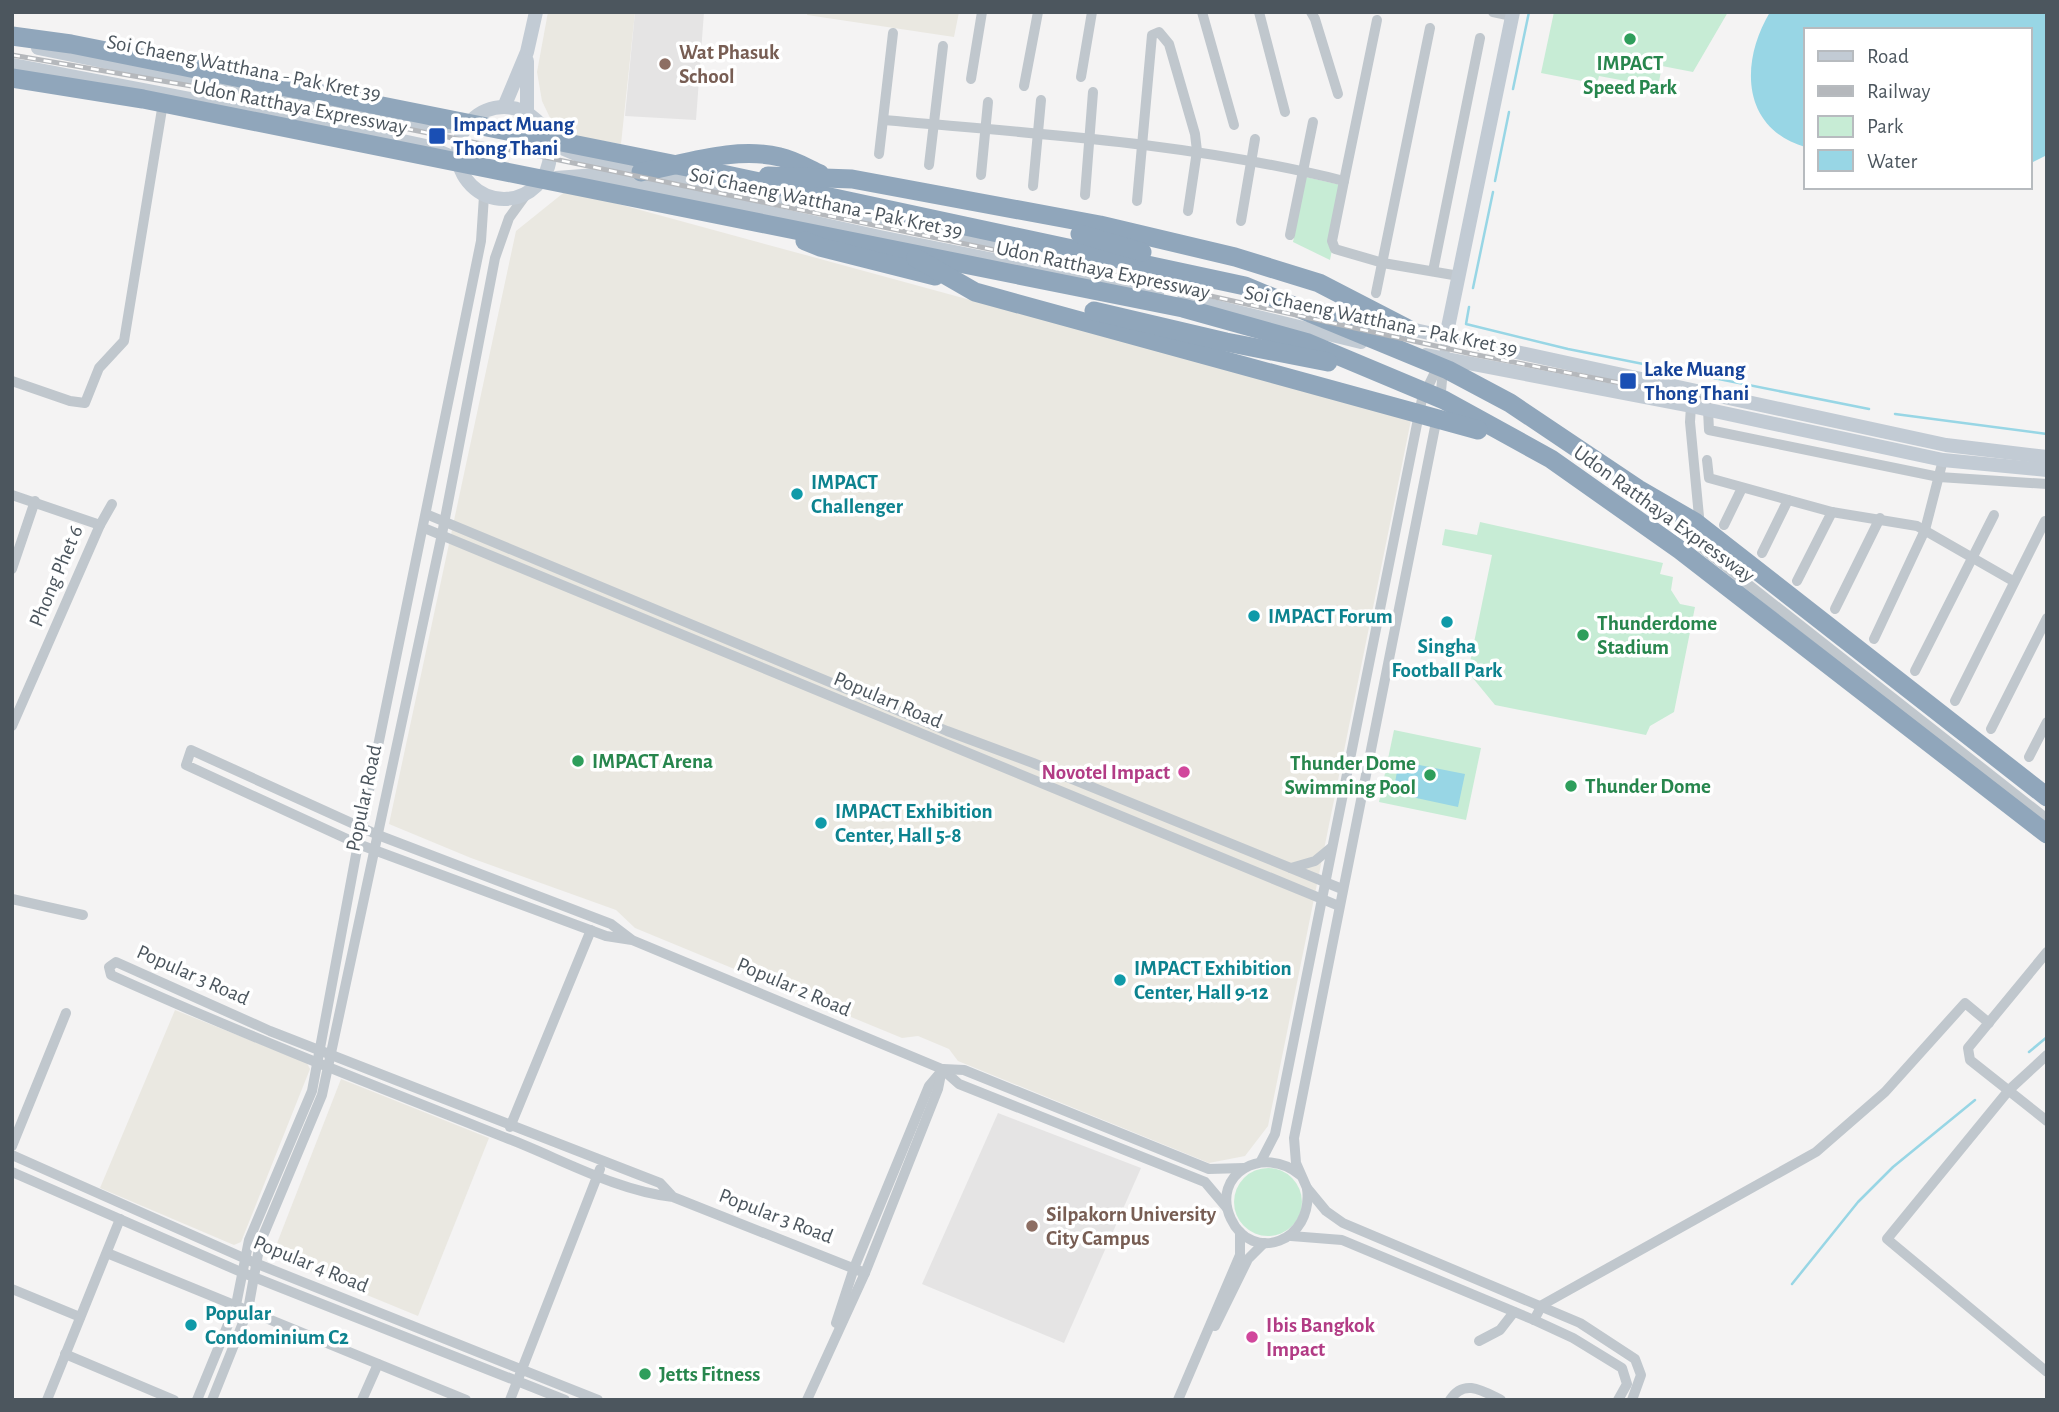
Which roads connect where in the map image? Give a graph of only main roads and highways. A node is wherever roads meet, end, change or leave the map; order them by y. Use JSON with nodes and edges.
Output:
{"nodes":[{"id":1,"x":536,"y":12,"type":"edge"},
{"id":2,"x":1513,"y":14,"type":"edge"},
{"id":3,"x":12,"y":36,"type":"edge"},
{"id":4,"x":12,"y":45,"type":"edge"},
{"id":5,"x":527,"y":52,"type":"junction"},
{"id":6,"x":12,"y":65,"type":"edge"},
{"id":7,"x":12,"y":78,"type":"edge"},
{"id":8,"x":504,"y":107,"type":"junction"},
{"id":9,"x":527,"y":113,"type":"junction"},
{"id":10,"x":468,"y":124,"type":"junction"},
{"id":11,"x":550,"y":143,"type":"junction"},
{"id":12,"x":459,"y":165,"type":"junction"},
{"id":13,"x":641,"y":172,"type":"junction"},
{"id":14,"x":727,"y":175,"type":"junction"},
{"id":15,"x":543,"y":180,"type":"junction"},
{"id":16,"x":769,"y":224,"type":"junction"},
{"id":17,"x":880,"y":237,"type":"junction"},
{"id":18,"x":1245,"y":286,"type":"junction"},
{"id":19,"x":1408,"y":329,"type":"junction"},
{"id":20,"x":1446,"y":337,"type":"junction"},
{"id":21,"x":1370,"y":344,"type":"junction"},
{"id":22,"x":1282,"y":351,"type":"junction"},
{"id":23,"x":1422,"y":399,"type":"road end"},
{"id":24,"x":2047,"y":457,"type":"edge"},
{"id":25,"x":1551,"y":459,"type":"junction"},
{"id":26,"x":2047,"y":470,"type":"edge"},
{"id":27,"x":2047,"y":797,"type":"edge"},
{"id":28,"x":2047,"y":834,"type":"edge"}],
"edges":[{"from":1,"to":5,"type":"main road"},
{"from":2,"to":20,"type":"main road"},
{"from":3,"to":14,"type":"highway","name":"Udon Ratthaya Expressway"},
{"from":4,"to":10,"type":"main road","name":"Soi Chaeng Watthana - Pak Kret 39"},
{"from":5,"to":8,"type":"main road"},
{"from":5,"to":9,"type":"main road"},
{"from":6,"to":12,"type":"main road","name":"Soi Chaeng Watthana - Pak Kret 39"},
{"from":7,"to":16,"type":"highway","name":"Udon Ratthaya Expressway"},
{"from":8,"to":9,"type":"main road"},
{"from":8,"to":10,"type":"main road","name":"Soi Chaeng Watthana - Pak Kret 39"},
{"from":9,"to":11,"type":"main road"},
{"from":10,"to":12,"type":"main road"},
{"from":11,"to":13,"type":"main road","name":"Soi Chaeng Watthana - Pak Kret 39"},
{"from":11,"to":15,"type":"main road"},
{"from":12,"to":15,"type":"main road","name":"Soi Chaeng Watthana - Pak Kret 39"},
{"from":13,"to":18,"type":"highway"},
{"from":13,"to":19,"type":"main road","name":"Soi Chaeng Watthana - Pak Kret 39"},
{"from":14,"to":18,"type":"highway","name":"Udon Ratthaya Expressway"},
{"from":14,"to":19,"type":"highway"},
{"from":15,"to":17,"type":"main road","name":"Soi Chaeng Watthana - Pak Kret 39"},
{"from":16,"to":22,"type":"highway"},
{"from":16,"to":25,"type":"highway","name":"Udon Ratthaya Expressway"},
{"from":17,"to":21,"type":"main road","name":"Soi Chaeng Watthana - Pak Kret 39"},
{"from":17,"to":25,"type":"highway"},
{"from":18,"to":27,"type":"highway","name":"Udon Ratthaya Expressway"},
{"from":19,"to":20,"type":"main road","name":"Soi Chaeng Watthana - Pak Kret 39"},
{"from":20,"to":24,"type":"main road","name":"Soi Chaeng Watthana - Pak Kret 39"},
{"from":21,"to":22,"type":"highway"},
{"from":21,"to":26,"type":"main road","name":"Soi Chaeng Watthana - Pak Kret 39"},
{"from":22,"to":23,"type":"highway"},
{"from":25,"to":28,"type":"highway","name":"Udon Ratthaya Expressway"}]}
